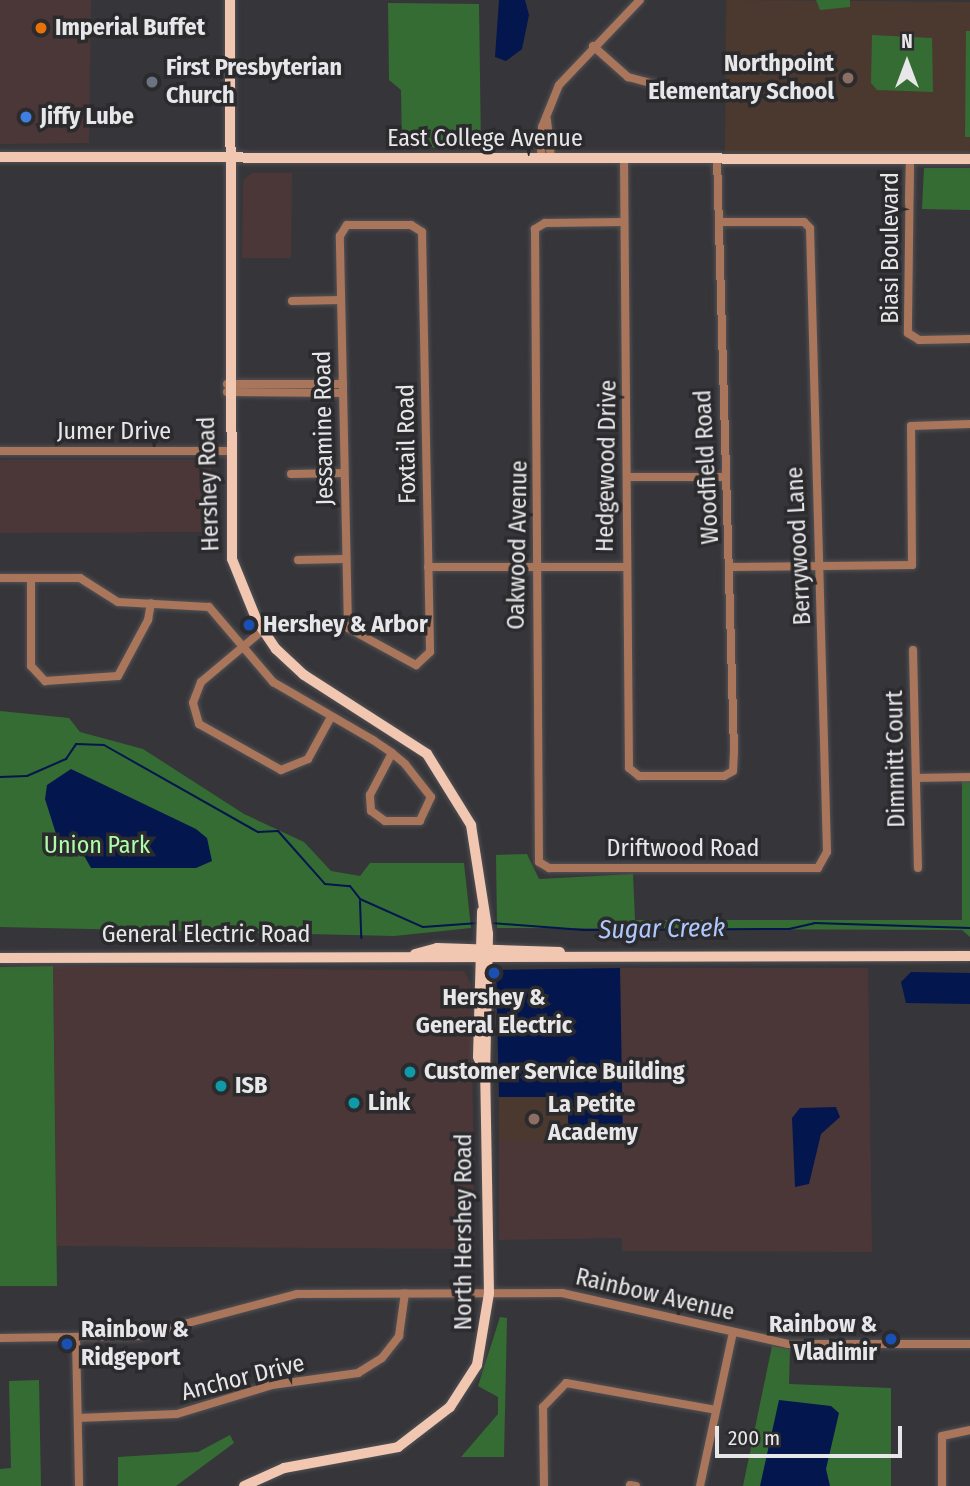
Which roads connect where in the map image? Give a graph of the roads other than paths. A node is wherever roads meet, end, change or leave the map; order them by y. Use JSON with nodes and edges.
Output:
{"nodes":[{"id":1,"x":230,"y":0,"type":"edge"},
{"id":2,"x":640,"y":0,"type":"edge"},
{"id":3,"x":593,"y":46,"type":"junction"},
{"id":4,"x":669,"y":88,"type":"dead end"},
{"id":5,"x":0,"y":157,"type":"edge"},
{"id":6,"x":546,"y":159,"type":"junction"},
{"id":7,"x":624,"y":159,"type":"junction"},
{"id":8,"x":717,"y":159,"type":"junction"},
{"id":9,"x":910,"y":159,"type":"junction"},
{"id":10,"x":970,"y":159,"type":"edge"},
{"id":11,"x":229,"y":160,"type":"junction"},
{"id":12,"x":624,"y":222,"type":"junction"},
{"id":13,"x":719,"y":222,"type":"junction"},
{"id":14,"x":420,"y":229,"type":"joint"},
{"id":15,"x":341,"y":300,"type":"junction"},
{"id":16,"x":292,"y":301,"type":"dead end"},
{"id":17,"x":970,"y":339,"type":"edge"},
{"id":18,"x":227,"y":388,"type":"junction"},
{"id":19,"x":343,"y":389,"type":"junction"},
{"id":20,"x":970,"y":425,"type":"edge"},
{"id":21,"x":0,"y":451,"type":"edge"},
{"id":22,"x":227,"y":451,"type":"junction"},
{"id":23,"x":344,"y":473,"type":"junction"},
{"id":24,"x":291,"y":474,"type":"dead end"},
{"id":25,"x":630,"y":477,"type":"junction"},
{"id":26,"x":723,"y":477,"type":"junction"},
{"id":27,"x":345,"y":559,"type":"junction"},
{"id":28,"x":298,"y":560,"type":"dead end"},
{"id":29,"x":822,"y":566,"type":"junction"},
{"id":30,"x":428,"y":567,"type":"junction"},
{"id":31,"x":535,"y":567,"type":"junction"},
{"id":32,"x":626,"y":567,"type":"junction"},
{"id":33,"x":731,"y":567,"type":"junction"},
{"id":34,"x":0,"y":578,"type":"edge"},
{"id":35,"x":31,"y":578,"type":"junction"},
{"id":36,"x":150,"y":603,"type":"junction"},
{"id":37,"x":263,"y":630,"type":"junction"},
{"id":38,"x":240,"y":646,"type":"junction"},
{"id":39,"x":913,"y":650,"type":"dead end"},
{"id":40,"x":427,"y":659,"type":"joint"},
{"id":41,"x":331,"y":717,"type":"junction"},
{"id":42,"x":392,"y":752,"type":"junction"},
{"id":43,"x":631,"y":773,"type":"joint"},
{"id":44,"x":970,"y":777,"type":"edge"},
{"id":45,"x":916,"y":778,"type":"junction"},
{"id":46,"x":542,"y":865,"type":"joint"},
{"id":47,"x":824,"y":866,"type":"joint"},
{"id":48,"x":918,"y":868,"type":"dead end"},
{"id":49,"x":483,"y":953,"type":"junction"},
{"id":50,"x":970,"y":956,"type":"edge"},
{"id":51,"x":0,"y":958,"type":"edge"},
{"id":52,"x":405,"y":1293,"type":"junction"},
{"id":53,"x":489,"y":1293,"type":"junction"},
{"id":54,"x":733,"y":1332,"type":"junction"},
{"id":55,"x":0,"y":1338,"type":"edge"},
{"id":56,"x":76,"y":1338,"type":"junction"},
{"id":57,"x":970,"y":1344,"type":"edge"},
{"id":58,"x":716,"y":1410,"type":"junction"},
{"id":59,"x":78,"y":1418,"type":"junction"},
{"id":60,"x":970,"y":1430,"type":"edge"},
{"id":61,"x":79,"y":1486,"type":"edge"},
{"id":62,"x":244,"y":1486,"type":"edge"},
{"id":63,"x":544,"y":1486,"type":"edge"},
{"id":64,"x":700,"y":1486,"type":"edge"},
{"id":65,"x":942,"y":1486,"type":"edge"}],
"edges":[{"from":1,"to":11,"type":"main road","name":"Hershey Road"},
{"from":2,"to":3,"type":"street"},
{"from":3,"to":4,"type":"street"},
{"from":3,"to":6,"type":"street"},
{"from":5,"to":11,"type":"main road","name":"East College Avenue"},
{"from":6,"to":7,"type":"main road","name":"East College Avenue"},
{"from":6,"to":11,"type":"main road","name":"East College Avenue"},
{"from":7,"to":8,"type":"main road","name":"East College Avenue"},
{"from":7,"to":12,"type":"street","name":"Hedgewood Drive"},
{"from":8,"to":9,"type":"main road","name":"East College Avenue"},
{"from":8,"to":13,"type":"street","name":"Woodfield Road"},
{"from":9,"to":10,"type":"main road","name":"East College Avenue"},
{"from":9,"to":17,"type":"street","name":"Biasi Boulevard"},
{"from":11,"to":18,"type":"main road","name":"Hershey Road"},
{"from":12,"to":25,"type":"street","name":"Hedgewood Drive"},
{"from":12,"to":31,"type":"street","name":"Oakwood Avenue"},
{"from":13,"to":26,"type":"street","name":"Woodfield Road"},
{"from":13,"to":29,"type":"street","name":"Berrywood Lane"},
{"from":14,"to":15,"type":"street","name":"Jessamine Road"},
{"from":14,"to":30,"type":"street","name":"Foxtail Road"},
{"from":15,"to":16,"type":"street"},
{"from":15,"to":19,"type":"street","name":"Jessamine Road"},
{"from":18,"to":19,"type":"street"},
{"from":18,"to":22,"type":"main road","name":"Hershey Road"},
{"from":19,"to":23,"type":"street","name":"Jessamine Road"},
{"from":20,"to":29,"type":"street"},
{"from":21,"to":22,"type":"street","name":"Jumer Drive"},
{"from":22,"to":37,"type":"main road","name":"Hershey Road"},
{"from":23,"to":24,"type":"street"},
{"from":23,"to":27,"type":"street","name":"Jessamine Road"},
{"from":25,"to":26,"type":"street"},
{"from":25,"to":32,"type":"street","name":"Hedgewood Drive"},
{"from":26,"to":33,"type":"street","name":"Woodfield Road"},
{"from":27,"to":28,"type":"street"},
{"from":27,"to":40,"type":"street","name":"Jessamine Road"},
{"from":29,"to":33,"type":"street"},
{"from":29,"to":47,"type":"street","name":"Berrywood Lane"},
{"from":30,"to":31,"type":"street"},
{"from":30,"to":40,"type":"street","name":"Foxtail Road"},
{"from":31,"to":32,"type":"street"},
{"from":31,"to":46,"type":"street","name":"Oakwood Avenue"},
{"from":32,"to":43,"type":"street","name":"Hedgewood Drive"},
{"from":33,"to":43,"type":"street","name":"Woodfield Road"},
{"from":34,"to":35,"type":"street"},
{"from":35,"to":36,"type":"street"},
{"from":35,"to":36,"type":"street"},
{"from":36,"to":38,"type":"street"},
{"from":37,"to":38,"type":"street"},
{"from":37,"to":49,"type":"main road","name":"Hershey Road"},
{"from":38,"to":41,"type":"street"},
{"from":38,"to":41,"type":"street"},
{"from":39,"to":45,"type":"street","name":"Dimmitt Court"},
{"from":41,"to":42,"type":"street"},
{"from":42,"to":42,"type":"street"},
{"from":44,"to":45,"type":"street"},
{"from":45,"to":48,"type":"street","name":"Dimmitt Court"},
{"from":46,"to":47,"type":"street","name":"Driftwood Road"},
{"from":49,"to":50,"type":"main road","name":"General Electric Road"},
{"from":49,"to":51,"type":"main road","name":"General Electric Road"},
{"from":49,"to":53,"type":"main road","name":"North Hershey Road"},
{"from":52,"to":53,"type":"street","name":"Rainbow Avenue"},
{"from":52,"to":56,"type":"street","name":"Rainbow Avenue"},
{"from":52,"to":59,"type":"street","name":"Anchor Drive"},
{"from":53,"to":54,"type":"street","name":"Rainbow Avenue"},
{"from":53,"to":62,"type":"main road","name":"North Hershey Road"},
{"from":54,"to":57,"type":"street","name":"Rainbow Avenue"},
{"from":54,"to":58,"type":"street"},
{"from":55,"to":56,"type":"street","name":"Rainbow Avenue"},
{"from":56,"to":59,"type":"street"},
{"from":58,"to":63,"type":"street"},
{"from":58,"to":64,"type":"street"},
{"from":59,"to":61,"type":"street"},
{"from":60,"to":65,"type":"street"}]}
